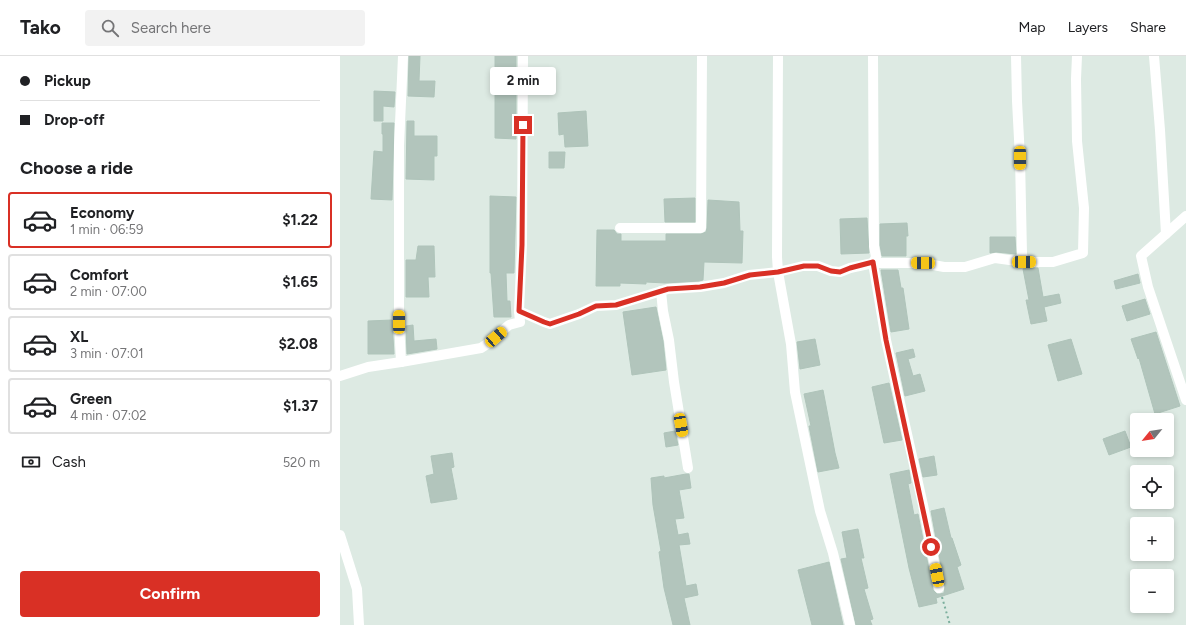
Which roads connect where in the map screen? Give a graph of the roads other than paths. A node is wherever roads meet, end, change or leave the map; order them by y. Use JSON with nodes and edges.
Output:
{"nodes":[{"id":1,"x":403,"y":56,"type":"edge"},
{"id":2,"x":522,"y":56,"type":"edge"},
{"id":3,"x":702,"y":56,"type":"edge"},
{"id":4,"x":778,"y":56,"type":"edge"},
{"id":5,"x":873,"y":56,"type":"edge"},
{"id":6,"x":1016,"y":56,"type":"edge"},
{"id":7,"x":1077,"y":56,"type":"edge"},
{"id":8,"x":1154,"y":56,"type":"edge"},
{"id":9,"x":1186,"y":216,"type":"edge"},
{"id":10,"x":620,"y":228,"type":"dead end"},
{"id":11,"x":1166,"y":234,"type":"junction"},
{"id":12,"x":873,"y":262,"type":"junction"},
{"id":13,"x":1024,"y":262,"type":"junction"},
{"id":14,"x":778,"y":272,"type":"junction"},
{"id":15,"x":661,"y":291,"type":"junction"},
{"id":16,"x":519,"y":311,"type":"junction"},
{"id":17,"x":401,"y":362,"type":"junction"},
{"id":18,"x":340,"y":376,"type":"edge"},
{"id":19,"x":1186,"y":400,"type":"edge"},
{"id":20,"x":688,"y":468,"type":"dead end"},
{"id":21,"x":340,"y":535,"type":"edge"},
{"id":22,"x":939,"y":588,"type":"road end"},
{"id":23,"x":359,"y":625,"type":"edge"},
{"id":24,"x":850,"y":625,"type":"edge"}],
"edges":[{"from":1,"to":17,"type":"street"},
{"from":2,"to":16,"type":"street"},
{"from":3,"to":10,"type":"street"},
{"from":4,"to":14,"type":"street"},
{"from":5,"to":12,"type":"street"},
{"from":6,"to":13,"type":"street"},
{"from":7,"to":13,"type":"street"},
{"from":8,"to":11,"type":"street"},
{"from":9,"to":11,"type":"street"},
{"from":11,"to":19,"type":"street"},
{"from":12,"to":13,"type":"street"},
{"from":12,"to":14,"type":"street"},
{"from":12,"to":22,"type":"street"},
{"from":14,"to":15,"type":"street"},
{"from":14,"to":24,"type":"street"},
{"from":15,"to":16,"type":"street"},
{"from":15,"to":20,"type":"street"},
{"from":16,"to":17,"type":"street"},
{"from":17,"to":18,"type":"street"},
{"from":21,"to":23,"type":"street"}]}
